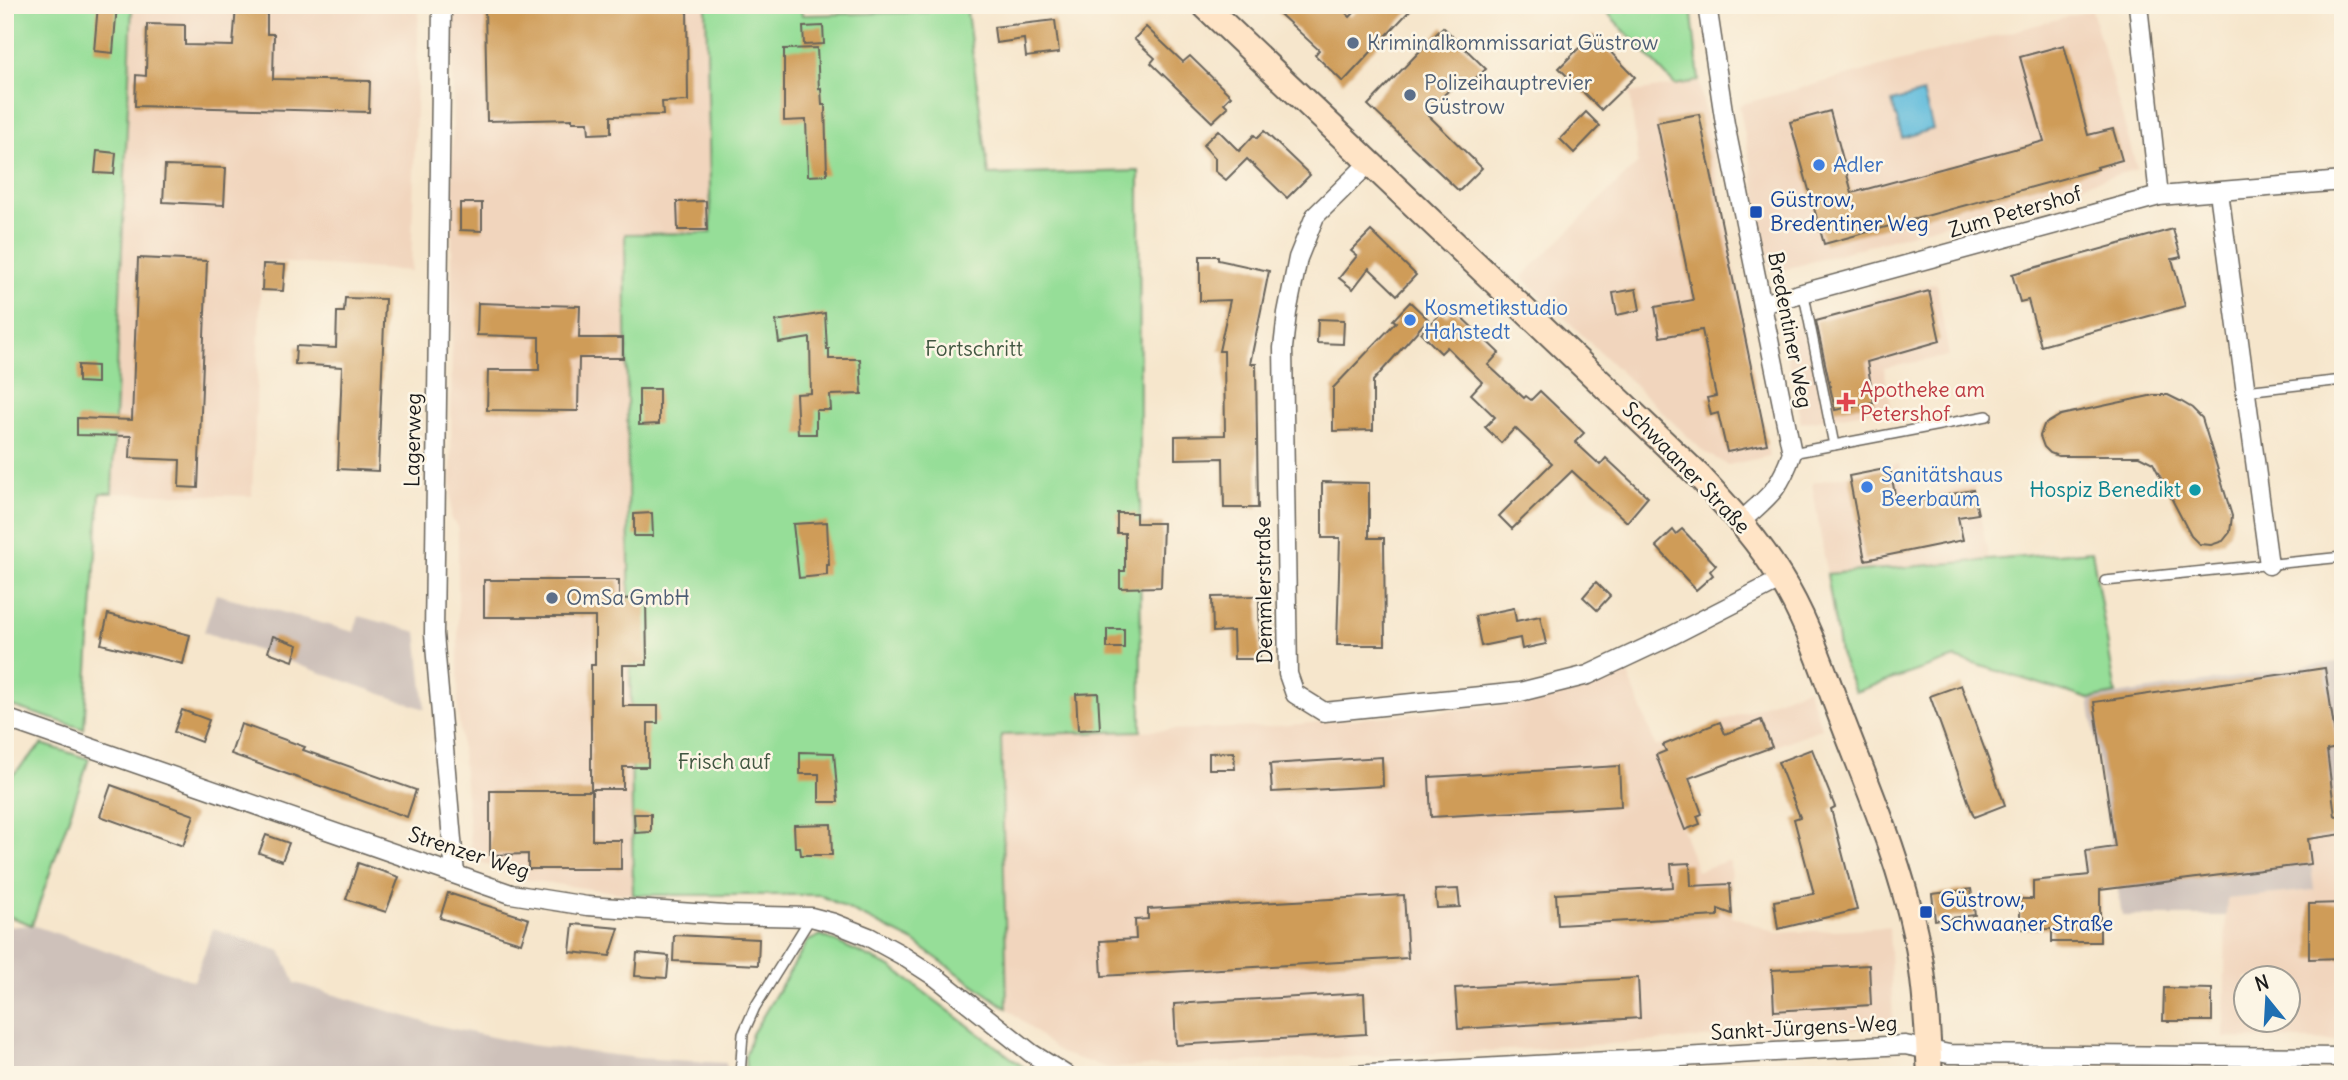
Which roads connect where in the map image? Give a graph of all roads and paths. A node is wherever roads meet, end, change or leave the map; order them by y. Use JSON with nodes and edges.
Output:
{"nodes":[{"id":1,"x":442,"y":5,"type":"edge"},
{"id":2,"x":1204,"y":5,"type":"edge"},
{"id":3,"x":1707,"y":5,"type":"edge"},
{"id":4,"x":2138,"y":5,"type":"edge"},
{"id":5,"x":1370,"y":162,"type":"junction"},
{"id":6,"x":2343,"y":181,"type":"edge"},
{"id":7,"x":2219,"y":192,"type":"junction"},
{"id":8,"x":2160,"y":196,"type":"junction"},
{"id":9,"x":1804,"y":295,"type":"junction"},
{"id":10,"x":1762,"y":304,"type":"junction"},
{"id":11,"x":2343,"y":380,"type":"edge"},
{"id":12,"x":2245,"y":391,"type":"junction"},
{"id":13,"x":1987,"y":416,"type":"dead end"},
{"id":14,"x":1834,"y":445,"type":"junction"},
{"id":15,"x":1792,"y":453,"type":"junction"},
{"id":16,"x":1740,"y":522,"type":"junction"},
{"id":17,"x":2343,"y":557,"type":"edge"},
{"id":18,"x":2269,"y":565,"type":"junction"},
{"id":19,"x":1782,"y":579,"type":"junction"},
{"id":20,"x":2105,"y":581,"type":"dead end"},
{"id":21,"x":5,"y":718,"type":"edge"},
{"id":22,"x":455,"y":874,"type":"junction"},
{"id":23,"x":811,"y":917,"type":"junction"},
{"id":24,"x":1928,"y":1049,"type":"junction"},
{"id":25,"x":2343,"y":1057,"type":"edge"},
{"id":26,"x":1568,"y":1069,"type":"edge"},
{"id":27,"x":740,"y":1075,"type":"edge"},
{"id":28,"x":1066,"y":1075,"type":"edge"},
{"id":29,"x":1352,"y":1075,"type":"edge"},
{"id":30,"x":1930,"y":1075,"type":"edge"}],
"edges":[{"from":1,"to":22,"type":"street","name":"Lagerweg"},
{"from":2,"to":5,"type":"main road","name":"Schwaaner Straße"},
{"from":3,"to":10,"type":"street","name":"Bredentiner Weg"},
{"from":4,"to":8,"type":"street"},
{"from":5,"to":16,"type":"main road","name":"Schwaaner Straße"},
{"from":5,"to":19,"type":"street","name":"Demmlerstraße"},
{"from":6,"to":7,"type":"street","name":"Zum Petershof"},
{"from":7,"to":8,"type":"street","name":"Zum Petershof"},
{"from":7,"to":12,"type":"street"},
{"from":8,"to":9,"type":"street","name":"Zum Petershof"},
{"from":9,"to":10,"type":"street","name":"Zum Petershof"},
{"from":9,"to":14,"type":"lane"},
{"from":10,"to":15,"type":"street","name":"Bredentiner Weg"},
{"from":11,"to":12,"type":"lane"},
{"from":12,"to":18,"type":"street"},
{"from":13,"to":14,"type":"lane"},
{"from":14,"to":15,"type":"lane"},
{"from":15,"to":16,"type":"street"},
{"from":16,"to":19,"type":"main road","name":"Schwaaner Straße"},
{"from":17,"to":18,"type":"lane"},
{"from":18,"to":20,"type":"lane"},
{"from":19,"to":24,"type":"main road","name":"Schwaaner Straße"},
{"from":21,"to":22,"type":"street","name":"Strenzer Weg"},
{"from":22,"to":23,"type":"street","name":"Strenzer Weg"},
{"from":23,"to":27,"type":"lane"},
{"from":23,"to":28,"type":"street","name":"Strenzer Weg"},
{"from":24,"to":25,"type":"street","name":"Sankt-Jürgens-Weg"},
{"from":24,"to":26,"type":"street","name":"Sankt-Jürgens-Weg"},
{"from":24,"to":30,"type":"main road","name":"Schwaaner Straße"},
{"from":26,"to":29,"type":"street","name":"Sankt-Jürgens-Weg"}]}
